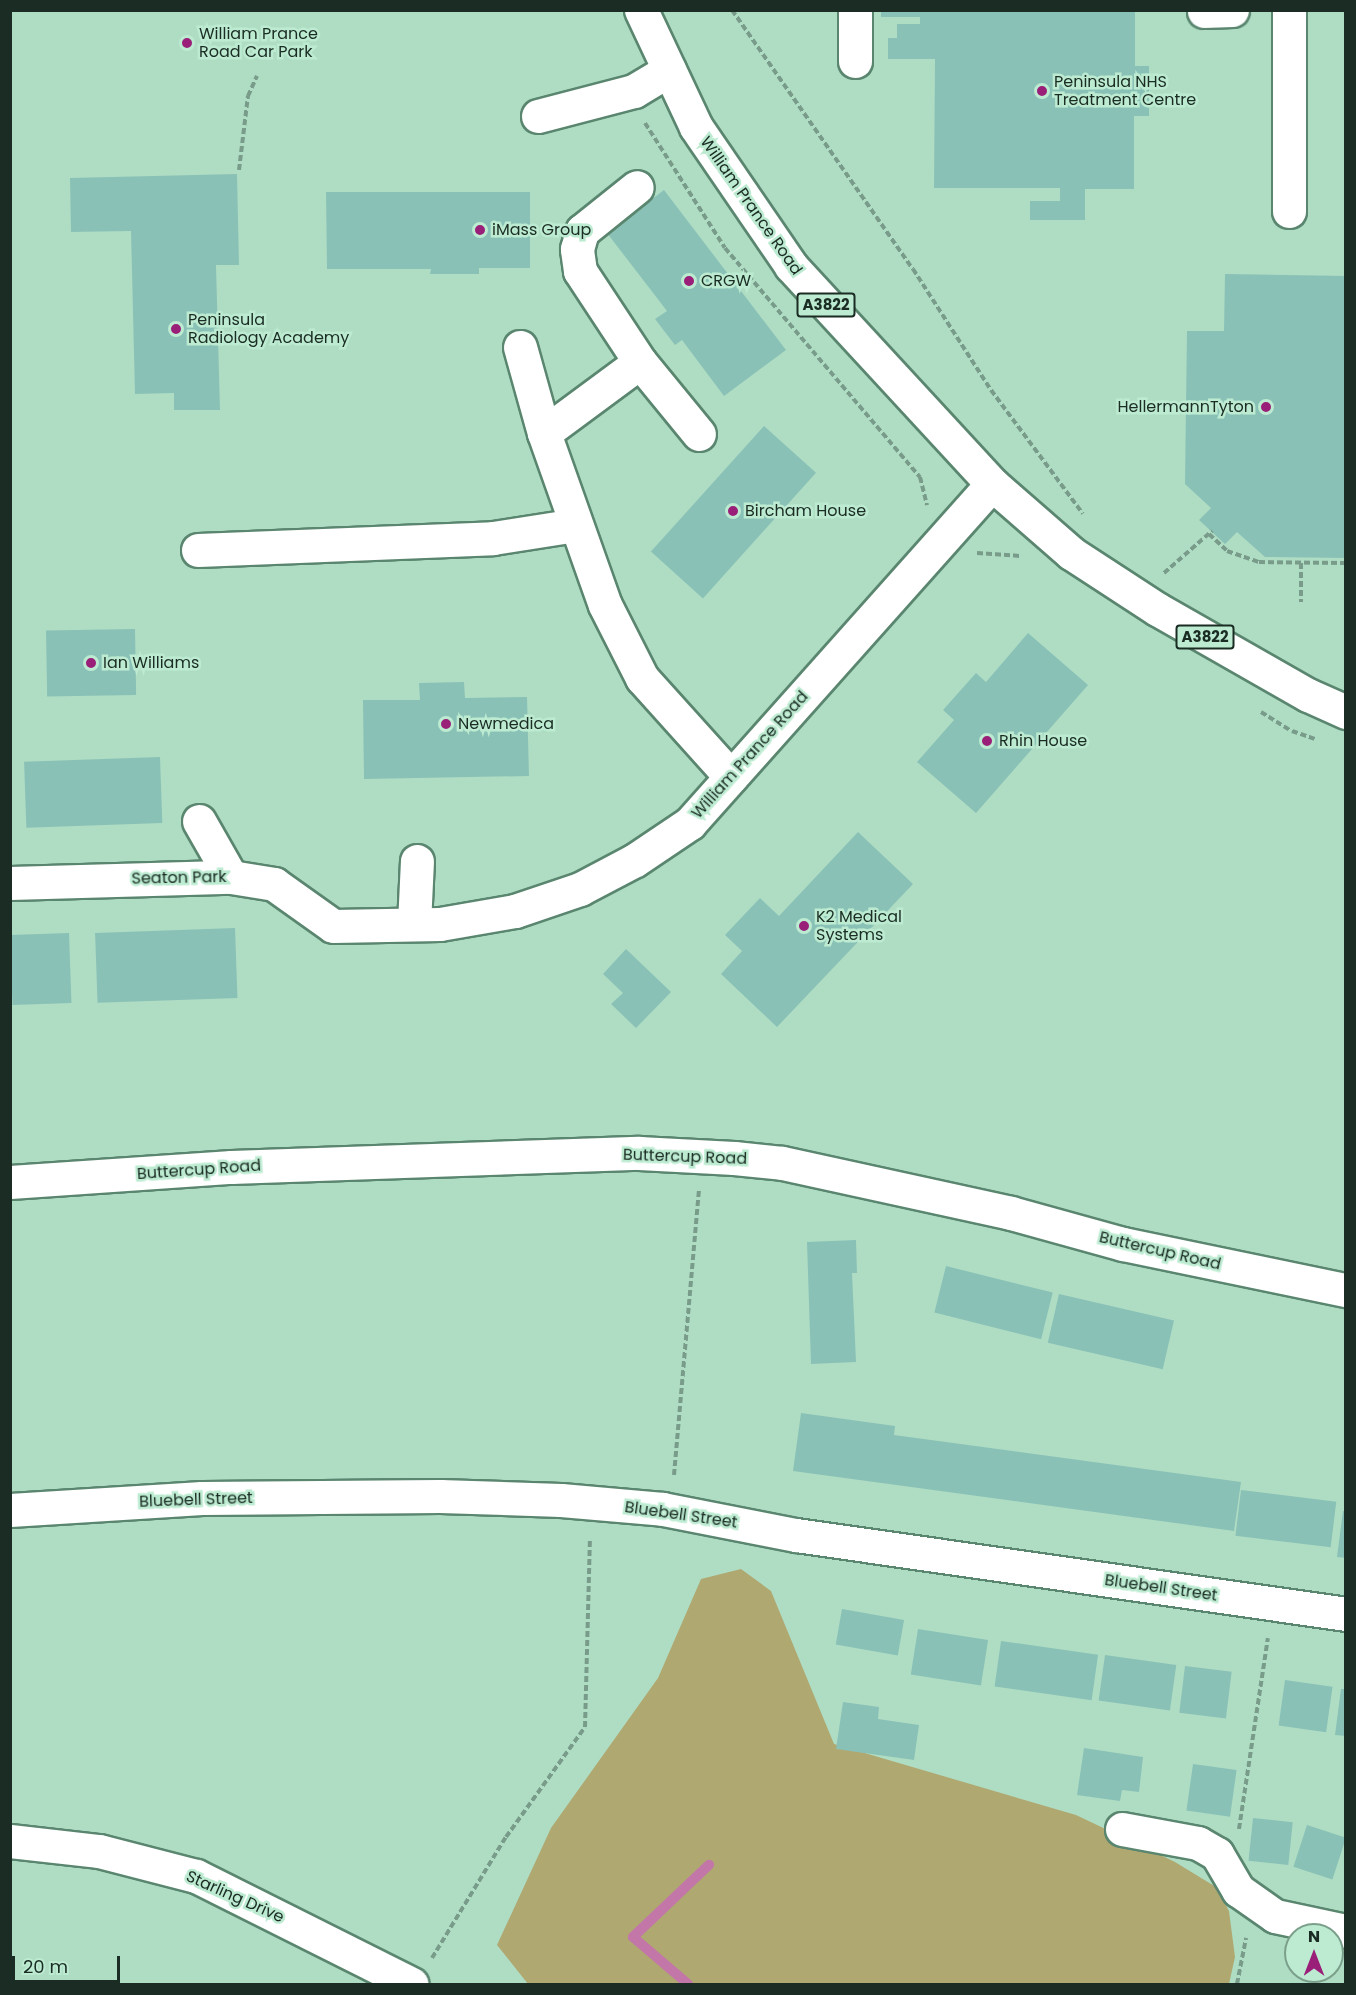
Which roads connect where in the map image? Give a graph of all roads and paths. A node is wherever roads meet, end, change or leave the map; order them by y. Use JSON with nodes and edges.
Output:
{"nodes":[{"id":1,"x":641,"y":10,"type":"edge"},
{"id":2,"x":732,"y":10,"type":"edge"},
{"id":3,"x":855,"y":10,"type":"edge"},
{"id":4,"x":1232,"y":10,"type":"edge"},
{"id":5,"x":1289,"y":10,"type":"edge"},
{"id":6,"x":1204,"y":11,"type":"edge"},
{"id":7,"x":855,"y":61,"type":"dead end"},
{"id":8,"x":669,"y":70,"type":"junction"},
{"id":9,"x":257,"y":76,"type":"dead end"},
{"id":10,"x":538,"y":116,"type":"dead end"},
{"id":11,"x":239,"y":170,"type":"dead end"},
{"id":12,"x":637,"y":187,"type":"dead end"},
{"id":13,"x":1289,"y":211,"type":"dead end"},
{"id":14,"x":520,"y":347,"type":"dead end"},
{"id":15,"x":640,"y":362,"type":"junction"},
{"id":16,"x":544,"y":433,"type":"junction"},
{"id":17,"x":699,"y":434,"type":"dead end"},
{"id":18,"x":992,"y":484,"type":"junction"},
{"id":19,"x":1083,"y":514,"type":"dead end"},
{"id":20,"x":576,"y":525,"type":"junction"},
{"id":21,"x":198,"y":550,"type":"dead end"},
{"id":22,"x":1301,"y":563,"type":"junction"},
{"id":23,"x":1346,"y":563,"type":"edge"},
{"id":24,"x":1161,"y":576,"type":"dead end"},
{"id":25,"x":1301,"y":602,"type":"dead end"},
{"id":26,"x":1346,"y":712,"type":"edge"},
{"id":27,"x":731,"y":777,"type":"junction"},
{"id":28,"x":199,"y":821,"type":"dead end"},
{"id":29,"x":417,"y":861,"type":"dead end"},
{"id":30,"x":231,"y":877,"type":"junction"},
{"id":31,"x":10,"y":883,"type":"edge"},
{"id":32,"x":414,"y":924,"type":"junction"},
{"id":33,"x":333,"y":926,"type":"joint"},
{"id":34,"x":702,"y":1156,"type":"junction"},
{"id":35,"x":10,"y":1182,"type":"edge"},
{"id":36,"x":1346,"y":1290,"type":"edge"},
{"id":37,"x":591,"y":1503,"type":"junction"},
{"id":38,"x":10,"y":1510,"type":"edge"},
{"id":39,"x":671,"y":1510,"type":"junction"},
{"id":40,"x":1273,"y":1604,"type":"junction"},
{"id":41,"x":1346,"y":1614,"type":"edge"},
{"id":42,"x":1122,"y":1829,"type":"dead end"},
{"id":43,"x":10,"y":1841,"type":"edge"},
{"id":44,"x":1242,"y":1889,"type":"junction"},
{"id":45,"x":1346,"y":1931,"type":"edge"},
{"id":46,"x":420,"y":1975,"type":"edge"},
{"id":47,"x":1237,"y":1984,"type":"edge"}],
"edges":[{"from":1,"to":8,"type":"street","name":"William Prance Road","number":"A3822"},
{"from":2,"to":19,"type":"path"},
{"from":3,"to":7,"type":"street"},
{"from":4,"to":6,"type":"street"},
{"from":5,"to":13,"type":"street"},
{"from":8,"to":10,"type":"street"},
{"from":8,"to":18,"type":"street","name":"William Prance Road","number":"A3822"},
{"from":9,"to":11,"type":"path"},
{"from":12,"to":15,"type":"street"},
{"from":14,"to":16,"type":"street"},
{"from":15,"to":16,"type":"street"},
{"from":15,"to":17,"type":"street"},
{"from":16,"to":20,"type":"street"},
{"from":18,"to":26,"type":"street","name":"William Prance Road","number":"A3822"},
{"from":18,"to":27,"type":"street","name":"William Prance Road"},
{"from":20,"to":21,"type":"street"},
{"from":20,"to":27,"type":"street"},
{"from":22,"to":23,"type":"path"},
{"from":22,"to":24,"type":"path"},
{"from":22,"to":25,"type":"path"},
{"from":27,"to":32,"type":"street","name":"William Prance Road"},
{"from":28,"to":30,"type":"street"},
{"from":29,"to":32,"type":"street"},
{"from":30,"to":31,"type":"street","name":"Seaton Park"},
{"from":30,"to":33,"type":"street","name":"Seaton Park"},
{"from":32,"to":33,"type":"street","name":"William Prance Road"},
{"from":34,"to":35,"type":"street","name":"Buttercup Road"},
{"from":34,"to":36,"type":"street","name":"Buttercup Road"},
{"from":34,"to":39,"type":"path"},
{"from":37,"to":38,"type":"street","name":"Bluebell Street"},
{"from":37,"to":39,"type":"street","name":"Bluebell Street"},
{"from":37,"to":46,"type":"path"},
{"from":39,"to":40,"type":"street","name":"Bluebell Street"},
{"from":40,"to":41,"type":"street","name":"Bluebell Street"},
{"from":40,"to":44,"type":"path"},
{"from":42,"to":44,"type":"street"},
{"from":43,"to":46,"type":"street","name":"Starling Drive"},
{"from":44,"to":45,"type":"street"},
{"from":44,"to":47,"type":"path"}]}
